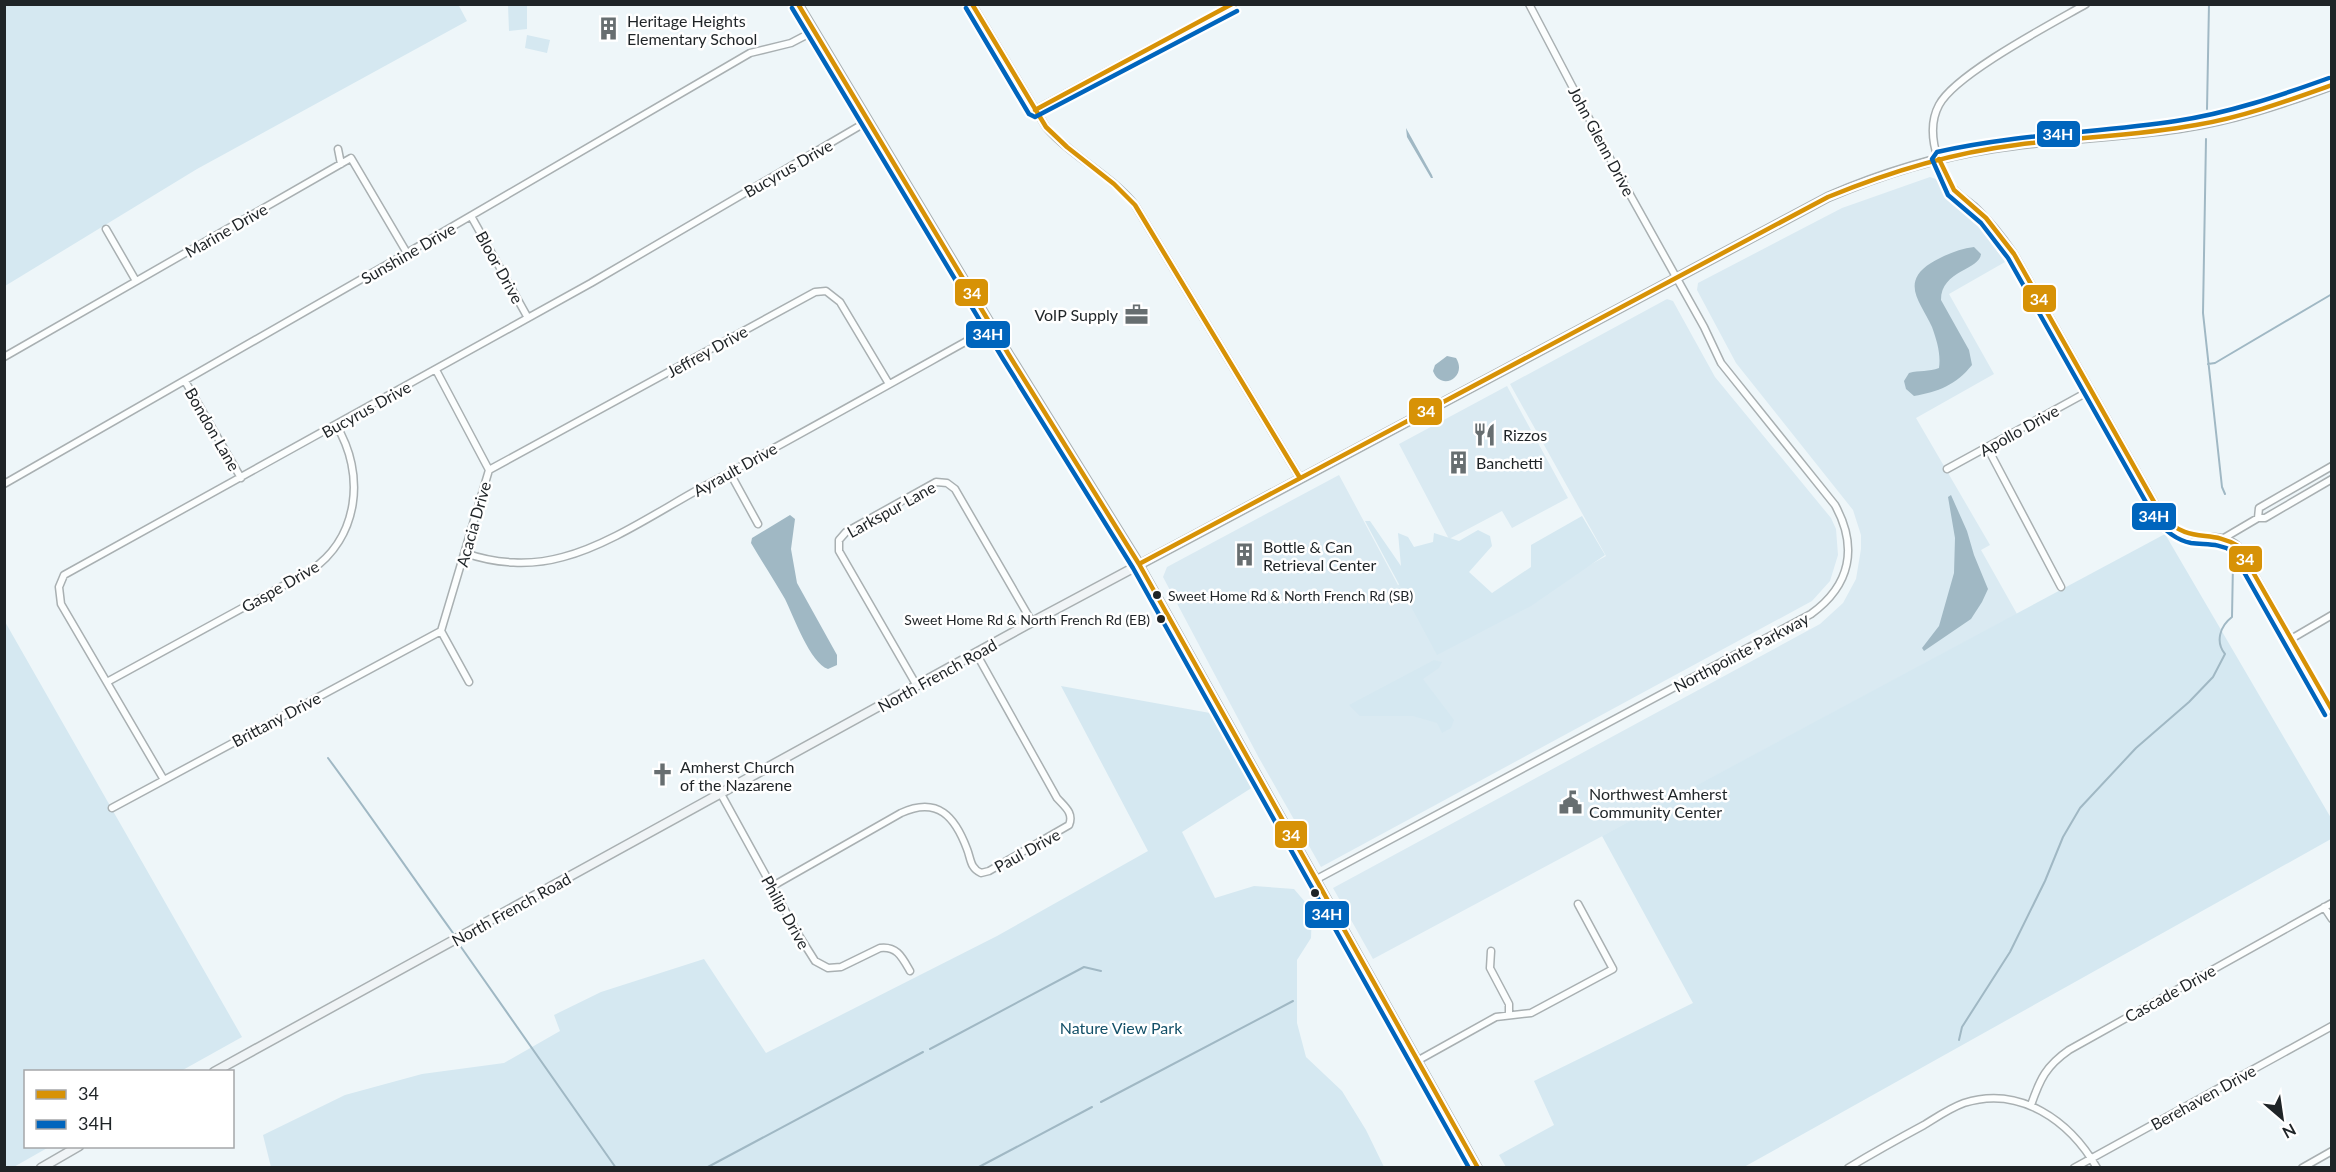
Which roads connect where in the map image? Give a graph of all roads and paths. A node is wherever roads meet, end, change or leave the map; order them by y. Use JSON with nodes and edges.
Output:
{"nodes":[{"id":1,"x":798,"y":4,"type":"edge"},
{"id":2,"x":972,"y":4,"type":"edge"},
{"id":3,"x":1233,"y":4,"type":"edge"},
{"id":4,"x":1529,"y":4,"type":"edge"},
{"id":5,"x":2086,"y":4,"type":"edge"},
{"id":6,"x":814,"y":31,"type":"junction"},
{"id":7,"x":2331,"y":85,"type":"edge"},
{"id":8,"x":1035,"y":110,"type":"junction"},
{"id":9,"x":868,"y":121,"type":"junction"},
{"id":10,"x":338,"y":149,"type":"dead end"},
{"id":11,"x":1939,"y":159,"type":"junction"},
{"id":12,"x":341,"y":164,"type":"junction"},
{"id":13,"x":471,"y":216,"type":"junction"},
{"id":14,"x":106,"y":229,"type":"dead end"},
{"id":15,"x":407,"y":253,"type":"junction"},
{"id":16,"x":1677,"y":277,"type":"junction"},
{"id":17,"x":136,"y":281,"type":"junction"},
{"id":18,"x":528,"y":318,"type":"junction"},
{"id":19,"x":992,"y":327,"type":"junction"},
{"id":20,"x":4,"y":357,"type":"edge"},
{"id":21,"x":436,"y":370,"type":"junction"},
{"id":22,"x":185,"y":381,"type":"junction"},
{"id":23,"x":889,"y":384,"type":"junction"},
{"id":24,"x":2091,"y":390,"type":"junction"},
{"id":25,"x":336,"y":426,"type":"junction"},
{"id":26,"x":1987,"y":447,"type":"junction"},
{"id":27,"x":2331,"y":466,"type":"edge"},
{"id":28,"x":1947,"y":469,"type":"dead end"},
{"id":29,"x":489,"y":470,"type":"junction"},
{"id":30,"x":730,"y":473,"type":"junction"},
{"id":31,"x":241,"y":478,"type":"junction"},
{"id":32,"x":1300,"y":478,"type":"junction"},
{"id":33,"x":2331,"y":479,"type":"edge"},
{"id":34,"x":4,"y":484,"type":"edge"},
{"id":35,"x":2258,"y":518,"type":"junction"},
{"id":36,"x":758,"y":524,"type":"dead end"},
{"id":37,"x":2224,"y":538,"type":"junction"},
{"id":38,"x":465,"y":553,"type":"junction"},
{"id":39,"x":1139,"y":564,"type":"junction"},
{"id":40,"x":2061,"y":587,"type":"dead end"},
{"id":41,"x":2331,"y":615,"type":"edge"},
{"id":42,"x":1032,"y":622,"type":"junction"},
{"id":43,"x":441,"y":631,"type":"junction"},
{"id":44,"x":2291,"y":639,"type":"junction"},
{"id":45,"x":976,"y":653,"type":"junction"},
{"id":46,"x":107,"y":682,"type":"junction"},
{"id":47,"x":469,"y":682,"type":"dead end"},
{"id":48,"x":917,"y":686,"type":"junction"},
{"id":49,"x":2331,"y":711,"type":"edge"},
{"id":50,"x":164,"y":780,"type":"junction"},
{"id":51,"x":721,"y":794,"type":"junction"},
{"id":52,"x":112,"y":808,"type":"dead end"},
{"id":53,"x":1315,"y":880,"type":"junction"},
{"id":54,"x":771,"y":887,"type":"junction"},
{"id":55,"x":2331,"y":903,"type":"edge"},
{"id":56,"x":1578,"y":904,"type":"dead end"},
{"id":57,"x":2324,"y":907,"type":"junction"},
{"id":58,"x":2331,"y":919,"type":"edge"},
{"id":59,"x":1491,"y":951,"type":"dead end"},
{"id":60,"x":910,"y":971,"type":"dead end"},
{"id":61,"x":1509,"y":1014,"type":"junction"},
{"id":62,"x":2331,"y":1026,"type":"edge"},
{"id":63,"x":1417,"y":1061,"type":"junction"},
{"id":64,"x":216,"y":1070,"type":"edge"},
{"id":65,"x":2031,"y":1105,"type":"junction"},
{"id":66,"x":75,"y":1148,"type":"edge"},
{"id":67,"x":2331,"y":1151,"type":"edge"},
{"id":68,"x":2091,"y":1158,"type":"junction"},
{"id":69,"x":41,"y":1167,"type":"edge"},
{"id":70,"x":1478,"y":1167,"type":"edge"},
{"id":71,"x":1848,"y":1167,"type":"edge"},
{"id":72,"x":2074,"y":1167,"type":"edge"},
{"id":73,"x":2097,"y":1167,"type":"edge"},
{"id":74,"x":2302,"y":1167,"type":"edge"}],
"edges":[{"from":1,"to":6,"type":"main road"},
{"from":2,"to":8,"type":"street"},
{"from":3,"to":8,"type":"street"},
{"from":4,"to":16,"type":"street","name":"John Glenn Drive"},
{"from":5,"to":11,"type":"street"},
{"from":6,"to":9,"type":"main road"},
{"from":6,"to":13,"type":"street","name":"Sunshine Drive"},
{"from":7,"to":11,"type":"main road","name":"North French Road"},
{"from":8,"to":32,"type":"street"},
{"from":9,"to":18,"type":"street","name":"Bucyrus Drive"},
{"from":9,"to":19,"type":"main road"},
{"from":10,"to":12,"type":"street"},
{"from":11,"to":16,"type":"main road","name":"North French Road"},
{"from":11,"to":24,"type":"street"},
{"from":12,"to":15,"type":"street"},
{"from":12,"to":17,"type":"street","name":"Marine Drive"},
{"from":13,"to":15,"type":"street","name":"Sunshine Drive"},
{"from":13,"to":18,"type":"street","name":"Bloor Drive"},
{"from":14,"to":17,"type":"street"},
{"from":15,"to":22,"type":"street","name":"Sunshine Drive"},
{"from":16,"to":32,"type":"main road","name":"North French Road"},
{"from":16,"to":53,"type":"street","name":"Northpointe Parkway"},
{"from":17,"to":20,"type":"street","name":"Marine Drive"},
{"from":18,"to":21,"type":"street","name":"Bucyrus Drive"},
{"from":19,"to":23,"type":"street","name":"Ayrault Drive"},
{"from":19,"to":39,"type":"main road"},
{"from":21,"to":25,"type":"street","name":"Bucyrus Drive"},
{"from":21,"to":29,"type":"street","name":"Acacia Drive"},
{"from":22,"to":31,"type":"street","name":"Bondon Lane"},
{"from":22,"to":34,"type":"street","name":"Sunshine Drive"},
{"from":23,"to":29,"type":"street","name":"Jeffrey Drive"},
{"from":23,"to":30,"type":"street","name":"Ayrault Drive"},
{"from":24,"to":26,"type":"street","name":"Apollo Drive"},
{"from":24,"to":37,"type":"street"},
{"from":25,"to":31,"type":"street","name":"Bucyrus Drive"},
{"from":25,"to":46,"type":"street","name":"Gaspe Drive"},
{"from":26,"to":28,"type":"street","name":"Apollo Drive"},
{"from":26,"to":40,"type":"street"},
{"from":27,"to":35,"type":"street"},
{"from":29,"to":38,"type":"street","name":"Acacia Drive"},
{"from":30,"to":36,"type":"street"},
{"from":30,"to":38,"type":"street","name":"Ayrault Drive"},
{"from":31,"to":46,"type":"street","name":"Bucyrus Drive"},
{"from":32,"to":39,"type":"main road","name":"North French Road"},
{"from":33,"to":35,"type":"street"},
{"from":35,"to":37,"type":"street"},
{"from":37,"to":44,"type":"street"},
{"from":38,"to":43,"type":"street","name":"Acacia Drive"},
{"from":39,"to":42,"type":"main road","name":"North French Road"},
{"from":39,"to":53,"type":"street"},
{"from":41,"to":44,"type":"street"},
{"from":42,"to":45,"type":"main road","name":"North French Road"},
{"from":42,"to":48,"type":"street","name":"Larkspur Lane"},
{"from":43,"to":47,"type":"street"},
{"from":43,"to":50,"type":"street","name":"Brittany Drive"},
{"from":44,"to":49,"type":"street"},
{"from":45,"to":48,"type":"main road","name":"North French Road"},
{"from":45,"to":54,"type":"street","name":"Paul Drive"},
{"from":46,"to":50,"type":"street","name":"Bucyrus Drive"},
{"from":48,"to":51,"type":"main road","name":"North French Road"},
{"from":50,"to":52,"type":"street","name":"Brittany Drive"},
{"from":51,"to":54,"type":"street","name":"Philip Drive"},
{"from":51,"to":64,"type":"main road","name":"North French Road"},
{"from":53,"to":63,"type":"street"},
{"from":54,"to":60,"type":"street","name":"Philip Drive"},
{"from":55,"to":57,"type":"street","name":"Cascade Drive"},
{"from":56,"to":61,"type":"street"},
{"from":57,"to":58,"type":"street"},
{"from":57,"to":65,"type":"street","name":"Cascade Drive"},
{"from":59,"to":61,"type":"street"},
{"from":61,"to":63,"type":"street"},
{"from":62,"to":68,"type":"street","name":"Berehaven Drive"},
{"from":63,"to":70,"type":"street"},
{"from":65,"to":68,"type":"street"},
{"from":65,"to":71,"type":"street"},
{"from":66,"to":69,"type":"main road"},
{"from":67,"to":74,"type":"street"},
{"from":68,"to":72,"type":"street","name":"Berehaven Drive"},
{"from":68,"to":73,"type":"street"}]}
